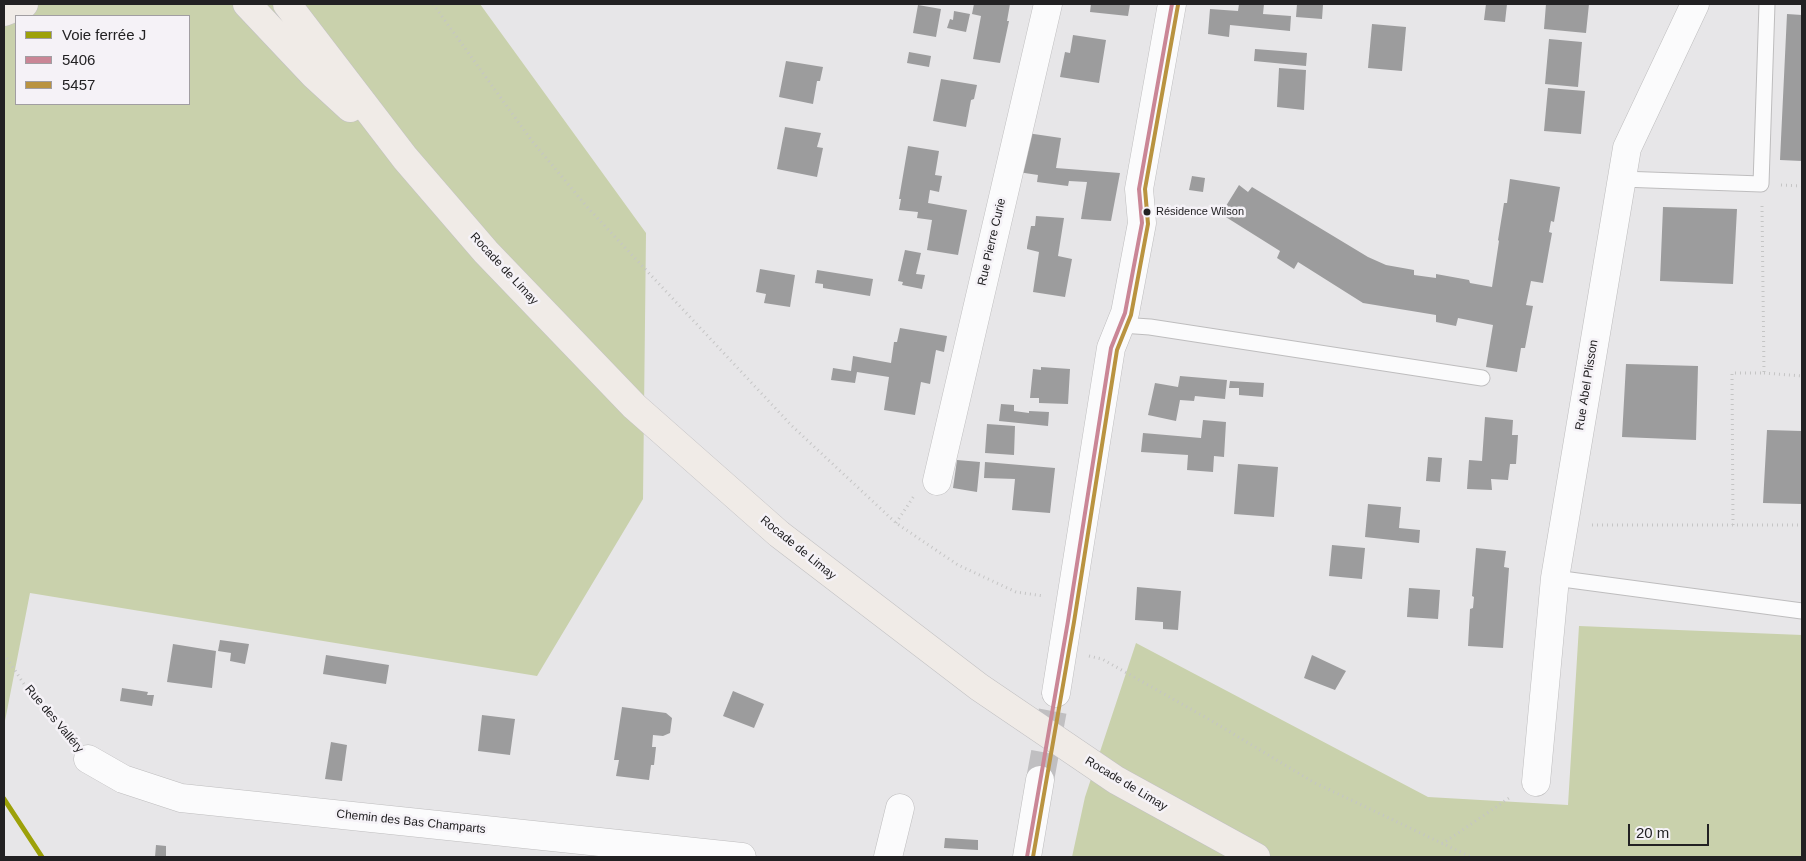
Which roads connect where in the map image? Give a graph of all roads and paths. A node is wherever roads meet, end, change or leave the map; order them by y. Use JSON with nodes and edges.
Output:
{"nodes":[{"id":1,"x":24,"y":4,"type":"edge"},
{"id":2,"x":247,"y":4,"type":"edge"},
{"id":3,"x":287,"y":4,"type":"edge"},
{"id":4,"x":433,"y":4,"type":"edge"},
{"id":5,"x":1048,"y":4,"type":"edge"},
{"id":6,"x":1172,"y":4,"type":"edge"},
{"id":7,"x":1695,"y":4,"type":"edge"},
{"id":8,"x":1767,"y":4,"type":"edge"},
{"id":9,"x":4,"y":12,"type":"edge"},
{"id":10,"x":405,"y":158,"type":"junction"},
{"id":11,"x":1621,"y":179,"type":"junction"},
{"id":12,"x":1761,"y":184,"type":"junction"},
{"id":13,"x":1802,"y":186,"type":"edge"},
{"id":14,"x":1121,"y":325,"type":"junction"},
{"id":15,"x":1764,"y":373,"type":"junction"},
{"id":16,"x":1802,"y":376,"type":"edge"},
{"id":17,"x":1482,"y":378,"type":"dead end"},
{"id":18,"x":937,"y":481,"type":"dead end"},
{"id":19,"x":1564,"y":524,"type":"junction"},
{"id":20,"x":1733,"y":525,"type":"junction"},
{"id":21,"x":1802,"y":525,"type":"edge"},
{"id":22,"x":1555,"y":578,"type":"junction"},
{"id":23,"x":1802,"y":611,"type":"edge"},
{"id":24,"x":1068,"y":621,"type":"junction"},
{"id":25,"x":4,"y":654,"type":"edge"},
{"id":26,"x":1088,"y":656,"type":"dead end"},
{"id":27,"x":1056,"y":694,"type":"tunnel mouth"},
{"id":28,"x":88,"y":759,"type":"joint"},
{"id":29,"x":1040,"y":780,"type":"tunnel mouth"},
{"id":30,"x":1536,"y":782,"type":"joint"},
{"id":31,"x":900,"y":808,"type":"dead end"},
{"id":32,"x":1442,"y":844,"type":"junction"},
{"id":33,"x":742,"y":857,"type":"edge"},
{"id":34,"x":888,"y":857,"type":"edge"},
{"id":35,"x":1027,"y":857,"type":"edge"},
{"id":36,"x":1256,"y":857,"type":"edge"},
{"id":37,"x":1471,"y":857,"type":"edge"}],
"edges":[{"from":1,"to":9,"type":"main road"},
{"from":2,"to":10,"type":"main road"},
{"from":3,"to":10,"type":"main road"},
{"from":4,"to":24,"type":"path"},
{"from":5,"to":18,"type":"street","name":"Rue Pierre Curie"},
{"from":6,"to":14,"type":"street"},
{"from":7,"to":11,"type":"street","name":"Rue Abel Plisson"},
{"from":8,"to":12,"type":"lane"},
{"from":10,"to":36,"type":"main road","name":"Rocade de Limay"},
{"from":11,"to":12,"type":"lane"},
{"from":11,"to":19,"type":"street","name":"Rue Abel Plisson"},
{"from":12,"to":13,"type":"path"},
{"from":12,"to":15,"type":"path"},
{"from":14,"to":17,"type":"lane"},
{"from":14,"to":24,"type":"street"},
{"from":15,"to":16,"type":"path"},
{"from":15,"to":20,"type":"path"},
{"from":19,"to":20,"type":"path"},
{"from":19,"to":22,"type":"street","name":"Rue Abel Plisson"},
{"from":20,"to":21,"type":"path"},
{"from":22,"to":23,"type":"lane"},
{"from":22,"to":30,"type":"street","name":"Rue Abel Plisson"},
{"from":24,"to":27,"type":"street"},
{"from":25,"to":28,"type":"path","name":"Rue des Valléry"},
{"from":26,"to":32,"type":"path"},
{"from":28,"to":33,"type":"street","name":"Chemin des Bas Champarts"},
{"from":29,"to":35,"type":"street"},
{"from":30,"to":32,"type":"path"},
{"from":31,"to":34,"type":"street"},
{"from":32,"to":37,"type":"path"}]}
